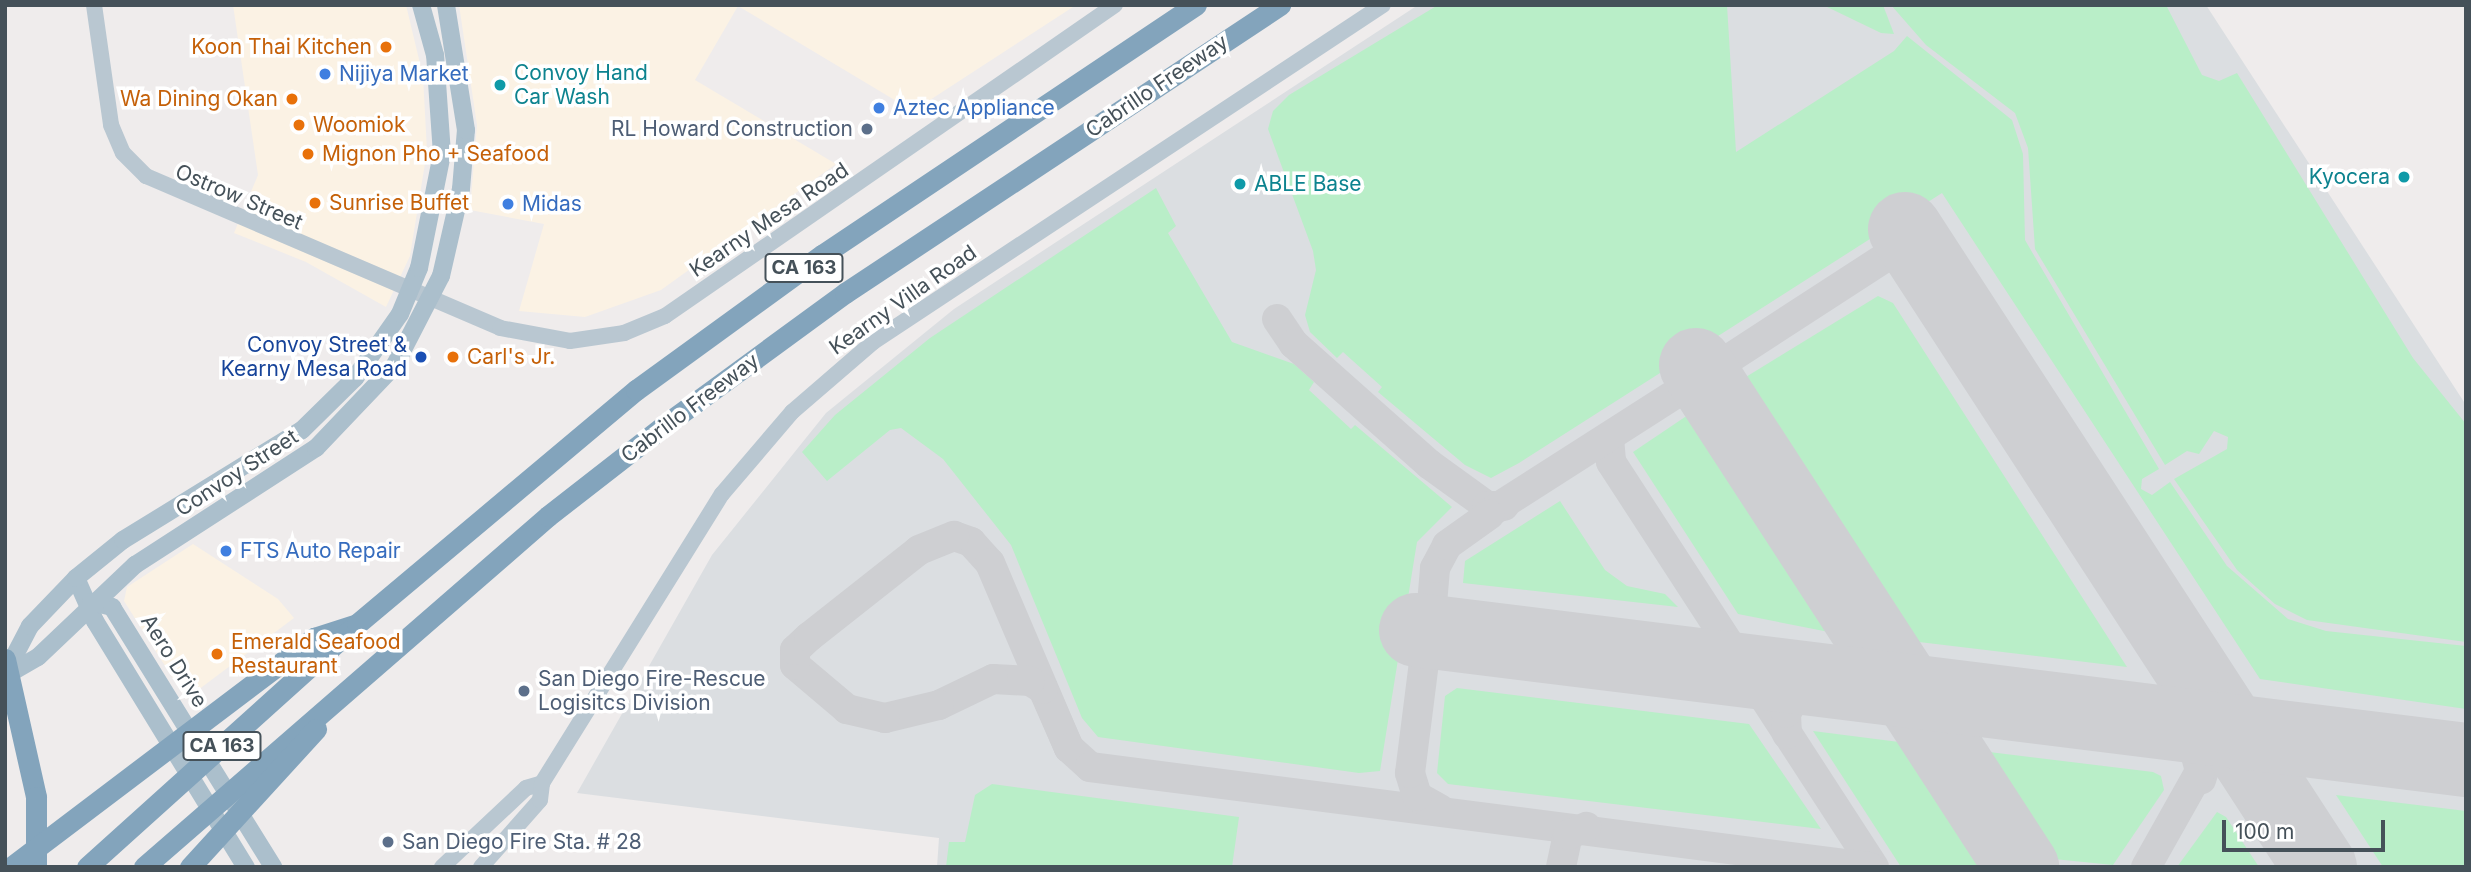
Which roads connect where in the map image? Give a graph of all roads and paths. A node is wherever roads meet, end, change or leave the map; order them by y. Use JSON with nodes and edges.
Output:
{"nodes":[{"id":1,"x":94,"y":5,"type":"edge"},
{"id":2,"x":421,"y":5,"type":"edge"},
{"id":3,"x":446,"y":5,"type":"edge"},
{"id":4,"x":1108,"y":5,"type":"edge"},
{"id":5,"x":1115,"y":5,"type":"edge"},
{"id":6,"x":1196,"y":5,"type":"edge"},
{"id":7,"x":1280,"y":5,"type":"edge"},
{"id":8,"x":1383,"y":5,"type":"edge"},
{"id":9,"x":1096,"y":18,"type":"junction"},
{"id":10,"x":409,"y":292,"type":"junction"},
{"id":11,"x":430,"y":301,"type":"junction"},
{"id":12,"x":76,"y":578,"type":"junction"},
{"id":13,"x":91,"y":602,"type":"junction"},
{"id":14,"x":357,"y":624,"type":"junction"},
{"id":15,"x":5,"y":659,"type":"edge"},
{"id":16,"x":5,"y":675,"type":"edge"},
{"id":17,"x":329,"y":706,"type":"junction"},
{"id":18,"x":542,"y":783,"type":"junction"},
{"id":19,"x":21,"y":865,"type":"edge"},
{"id":20,"x":87,"y":867,"type":"edge"},
{"id":21,"x":144,"y":867,"type":"edge"},
{"id":22,"x":190,"y":867,"type":"edge"},
{"id":23,"x":246,"y":867,"type":"edge"},
{"id":24,"x":273,"y":867,"type":"edge"},
{"id":25,"x":442,"y":867,"type":"edge"},
{"id":26,"x":481,"y":867,"type":"edge"}],
"edges":[{"from":1,"to":10,"type":"main road","name":"Ostrow Street"},
{"from":2,"to":10,"type":"main road","name":"Convoy Street"},
{"from":3,"to":11,"type":"main road","name":"Convoy Street"},
{"from":4,"to":9,"type":"main road"},
{"from":5,"to":9,"type":"main road","name":"Kearny Mesa Road"},
{"from":6,"to":14,"type":"highway","number":"CA 163"},
{"from":7,"to":17,"type":"highway","name":"Cabrillo Freeway","number":"CA 163"},
{"from":8,"to":18,"type":"main road","name":"Kearny Villa Road"},
{"from":9,"to":11,"type":"main road","name":"Kearny Mesa Road"},
{"from":10,"to":11,"type":"main road","name":"Kearny Mesa Road"},
{"from":10,"to":12,"type":"main road","name":"Convoy Street"},
{"from":11,"to":13,"type":"main road","name":"Convoy Street"},
{"from":12,"to":13,"type":"main road","name":"Aero Drive"},
{"from":12,"to":16,"type":"main road","name":"Convoy Street"},
{"from":13,"to":16,"type":"main road","name":"Convoy Street"},
{"from":13,"to":23,"type":"main road","name":"Aero Drive"},
{"from":13,"to":24,"type":"main road","name":"Aero Drive"},
{"from":14,"to":19,"type":"highway"},
{"from":14,"to":20,"type":"highway","number":"CA 163"},
{"from":15,"to":19,"type":"highway"},
{"from":17,"to":21,"type":"highway","name":"Cabrillo Freeway","number":"CA 163"},
{"from":17,"to":22,"type":"highway"},
{"from":18,"to":25,"type":"main road","name":"Kearny Villa Road"},
{"from":18,"to":26,"type":"main road","name":"Kearny Villa Road"}]}
